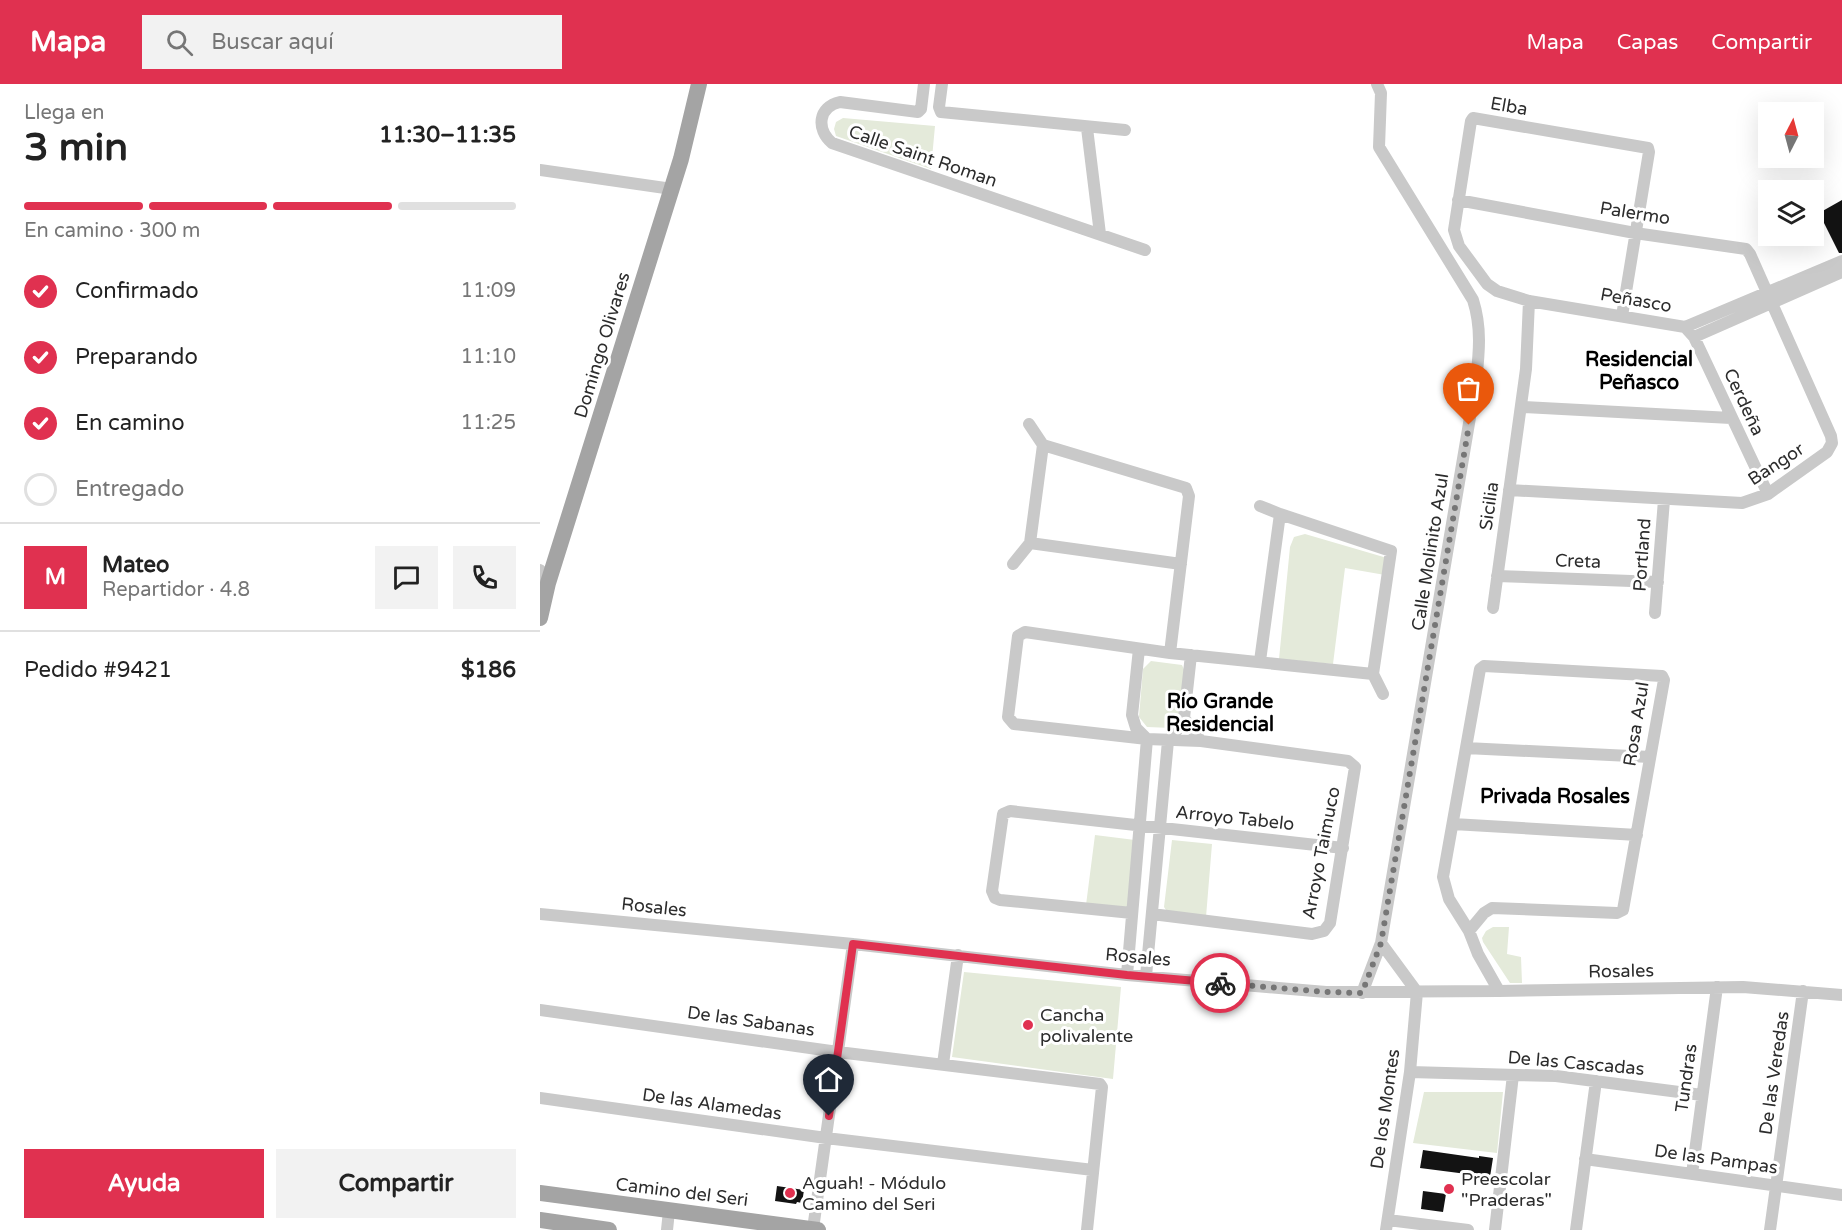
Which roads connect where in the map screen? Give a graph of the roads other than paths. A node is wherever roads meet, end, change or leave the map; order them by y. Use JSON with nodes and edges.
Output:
{"nodes":[{"id":1,"x":699,"y":84,"type":"edge"},
{"id":2,"x":924,"y":84,"type":"edge"},
{"id":3,"x":942,"y":84,"type":"edge"},
{"id":4,"x":1377,"y":84,"type":"edge"},
{"id":5,"x":1087,"y":128,"type":"junction"},
{"id":6,"x":1125,"y":130,"type":"dead end"},
{"id":7,"x":540,"y":170,"type":"edge"},
{"id":8,"x":672,"y":189,"type":"junction"},
{"id":9,"x":1458,"y":201,"type":"junction"},
{"id":10,"x":1635,"y":233,"type":"junction"},
{"id":11,"x":1100,"y":234,"type":"junction"},
{"id":12,"x":1144,"y":250,"type":"dead end"},
{"id":13,"x":1842,"y":261,"type":"edge"},
{"id":14,"x":1842,"y":272,"type":"edge"},
{"id":15,"x":1487,"y":284,"type":"joint"},
{"id":16,"x":1769,"y":297,"type":"junction"},
{"id":17,"x":1529,"y":301,"type":"junction"},
{"id":18,"x":1622,"y":315,"type":"junction"},
{"id":19,"x":1685,"y":327,"type":"junction"},
{"id":20,"x":1694,"y":337,"type":"junction"},
{"id":21,"x":1522,"y":407,"type":"junction"},
{"id":22,"x":1731,"y":418,"type":"junction"},
{"id":23,"x":1029,"y":424,"type":"dead end"},
{"id":24,"x":1043,"y":445,"type":"junction"},
{"id":25,"x":1509,"y":490,"type":"junction"},
{"id":26,"x":1768,"y":494,"type":"junction"},
{"id":27,"x":1664,"y":500,"type":"junction"},
{"id":28,"x":1260,"y":506,"type":"dead end"},
{"id":29,"x":1280,"y":514,"type":"junction"},
{"id":30,"x":1030,"y":543,"type":"junction"},
{"id":31,"x":1013,"y":564,"type":"dead end"},
{"id":32,"x":1181,"y":564,"type":"junction"},
{"id":33,"x":1497,"y":576,"type":"junction"},
{"id":34,"x":544,"y":577,"type":"edge"},
{"id":35,"x":1658,"y":582,"type":"junction"},
{"id":36,"x":1493,"y":608,"type":"dead end"},
{"id":37,"x":1655,"y":613,"type":"dead end"},
{"id":38,"x":540,"y":618,"type":"edge"},
{"id":39,"x":1138,"y":649,"type":"junction"},
{"id":40,"x":1170,"y":653,"type":"junction"},
{"id":41,"x":1191,"y":655,"type":"junction"},
{"id":42,"x":1260,"y":662,"type":"junction"},
{"id":43,"x":1373,"y":674,"type":"junction"},
{"id":44,"x":1383,"y":694,"type":"dead end"},
{"id":45,"x":1184,"y":718,"type":"junction"},
{"id":46,"x":1147,"y":739,"type":"junction"},
{"id":47,"x":1168,"y":741,"type":"junction"},
{"id":48,"x":1201,"y":741,"type":"junction"},
{"id":49,"x":1466,"y":747,"type":"junction"},
{"id":50,"x":1650,"y":756,"type":"junction"},
{"id":51,"x":1453,"y":824,"type":"junction"},
{"id":52,"x":1139,"y":826,"type":"junction"},
{"id":53,"x":1159,"y":828,"type":"junction"},
{"id":54,"x":1637,"y":835,"type":"junction"},
{"id":55,"x":1343,"y":848,"type":"junction"},
{"id":56,"x":1132,"y":913,"type":"junction"},
{"id":57,"x":540,"y":914,"type":"edge"},
{"id":58,"x":1152,"y":914,"type":"junction"},
{"id":59,"x":1469,"y":931,"type":"junction"},
{"id":60,"x":1381,"y":943,"type":"junction"},
{"id":61,"x":853,"y":944,"type":"junction"},
{"id":62,"x":958,"y":955,"type":"junction"},
{"id":63,"x":1127,"y":975,"type":"junction"},
{"id":64,"x":1146,"y":976,"type":"junction"},
{"id":65,"x":1717,"y":987,"type":"junction"},
{"id":66,"x":1499,"y":991,"type":"junction"},
{"id":67,"x":1803,"y":991,"type":"junction"},
{"id":68,"x":1417,"y":992,"type":"junction"},
{"id":69,"x":1362,"y":993,"type":"junction"},
{"id":70,"x":1842,"y":996,"type":"edge"},
{"id":71,"x":540,"y":1010,"type":"edge"},
{"id":72,"x":838,"y":1052,"type":"junction"},
{"id":73,"x":943,"y":1064,"type":"junction"},
{"id":74,"x":1410,"y":1072,"type":"junction"},
{"id":75,"x":1513,"y":1075,"type":"junction"},
{"id":76,"x":1596,"y":1081,"type":"junction"},
{"id":77,"x":1702,"y":1095,"type":"junction"},
{"id":78,"x":540,"y":1098,"type":"edge"},
{"id":79,"x":826,"y":1138,"type":"junction"},
{"id":80,"x":1585,"y":1159,"type":"junction"},
{"id":81,"x":1093,"y":1170,"type":"junction"},
{"id":82,"x":1692,"y":1174,"type":"junction"},
{"id":83,"x":1776,"y":1185,"type":"junction"},
{"id":84,"x":540,"y":1193,"type":"edge"},
{"id":85,"x":1842,"y":1195,"type":"edge"},
{"id":86,"x":669,"y":1210,"type":"junction"},
{"id":87,"x":540,"y":1220,"type":"edge"},
{"id":88,"x":1387,"y":1225,"type":"edge"},
{"id":89,"x":813,"y":1229,"type":"edge"},
{"id":90,"x":609,"y":1230,"type":"edge"},
{"id":91,"x":667,"y":1230,"type":"edge"},
{"id":92,"x":818,"y":1230,"type":"edge"},
{"id":93,"x":1087,"y":1230,"type":"edge"},
{"id":94,"x":1468,"y":1230,"type":"edge"},
{"id":95,"x":1495,"y":1230,"type":"edge"},
{"id":96,"x":1576,"y":1230,"type":"edge"},
{"id":97,"x":1770,"y":1230,"type":"edge"}],
"edges":[{"from":1,"to":8,"type":"main road","name":"Domingo Olivares"},
{"from":2,"to":11,"type":"street","name":"Calle Saint Roman"},
{"from":3,"to":5,"type":"street"},
{"from":4,"to":60,"type":"street","name":"Calle Molinito Azul"},
{"from":5,"to":6,"type":"street"},
{"from":5,"to":11,"type":"street"},
{"from":7,"to":8,"type":"street"},
{"from":8,"to":34,"type":"main road","name":"Domingo Olivares"},
{"from":9,"to":10,"type":"street","name":"Palermo"},
{"from":9,"to":10,"type":"street","name":"Elba"},
{"from":9,"to":15,"type":"street","name":"Elba"},
{"from":10,"to":16,"type":"street","name":"Palermo"},
{"from":10,"to":18,"type":"street"},
{"from":11,"to":12,"type":"street","name":"Calle Saint Roman"},
{"from":13,"to":16,"type":"street","name":"Peñasco"},
{"from":14,"to":16,"type":"street","name":"Peñasco"},
{"from":15,"to":17,"type":"street","name":"Peñasco"},
{"from":16,"to":19,"type":"street","name":"Peñasco"},
{"from":16,"to":20,"type":"street","name":"Peñasco"},
{"from":16,"to":26,"type":"street","name":"Bangor"},
{"from":17,"to":18,"type":"street","name":"Peñasco"},
{"from":17,"to":21,"type":"street","name":"Sicilia"},
{"from":18,"to":19,"type":"street","name":"Peñasco"},
{"from":19,"to":20,"type":"street","name":"Cerdeña"},
{"from":20,"to":22,"type":"street","name":"Cerdeña"},
{"from":21,"to":22,"type":"street"},
{"from":21,"to":25,"type":"street","name":"Sicilia"},
{"from":22,"to":26,"type":"street","name":"Cerdeña"},
{"from":23,"to":24,"type":"street"},
{"from":24,"to":30,"type":"street"},
{"from":24,"to":32,"type":"street"},
{"from":25,"to":27,"type":"street","name":"Bangor"},
{"from":25,"to":33,"type":"street","name":"Sicilia"},
{"from":26,"to":27,"type":"street","name":"Bangor"},
{"from":27,"to":35,"type":"street","name":"Portland"},
{"from":28,"to":29,"type":"street"},
{"from":29,"to":42,"type":"street"},
{"from":29,"to":43,"type":"street"},
{"from":30,"to":31,"type":"street"},
{"from":30,"to":32,"type":"street"},
{"from":32,"to":40,"type":"street"},
{"from":33,"to":35,"type":"street","name":"Creta"},
{"from":33,"to":36,"type":"street","name":"Sicilia"},
{"from":34,"to":38,"type":"main road","name":"Domingo Olivares"},
{"from":35,"to":37,"type":"street","name":"Portland"},
{"from":39,"to":40,"type":"street"},
{"from":39,"to":46,"type":"street"},
{"from":39,"to":46,"type":"street","name":"Arroyo Taimuco"},
{"from":40,"to":41,"type":"street"},
{"from":41,"to":42,"type":"street"},
{"from":41,"to":45,"type":"street"},
{"from":42,"to":43,"type":"street"},
{"from":43,"to":44,"type":"street"},
{"from":45,"to":47,"type":"street"},
{"from":45,"to":48,"type":"street"},
{"from":46,"to":47,"type":"street","name":"Arroyo Taimuco"},
{"from":46,"to":52,"type":"street"},
{"from":47,"to":48,"type":"street","name":"Arroyo Taimuco"},
{"from":47,"to":53,"type":"street"},
{"from":48,"to":55,"type":"street","name":"Arroyo Taimuco"},
{"from":49,"to":50,"type":"street"},
{"from":49,"to":50,"type":"street","name":"Rosa Azul"},
{"from":49,"to":51,"type":"street"},
{"from":50,"to":54,"type":"street","name":"Rosa Azul"},
{"from":51,"to":54,"type":"street"},
{"from":51,"to":59,"type":"street"},
{"from":52,"to":53,"type":"street","name":"Arroyo Tabelo"},
{"from":52,"to":56,"type":"street"},
{"from":52,"to":56,"type":"street","name":"Arroyo Tabelo"},
{"from":53,"to":55,"type":"street","name":"Arroyo Tabelo"},
{"from":53,"to":58,"type":"street"},
{"from":54,"to":59,"type":"street","name":"Rosa Azul"},
{"from":55,"to":58,"type":"street","name":"Arroyo Taimuco"},
{"from":56,"to":63,"type":"street"},
{"from":57,"to":61,"type":"street","name":"Rosales"},
{"from":58,"to":64,"type":"street"},
{"from":59,"to":66,"type":"street"},
{"from":60,"to":68,"type":"street"},
{"from":60,"to":69,"type":"street","name":"Calle Molinito Azul"},
{"from":61,"to":62,"type":"street","name":"Rosales"},
{"from":61,"to":72,"type":"street"},
{"from":62,"to":63,"type":"street","name":"Rosales"},
{"from":62,"to":73,"type":"street"},
{"from":63,"to":64,"type":"street","name":"Rosales"},
{"from":64,"to":69,"type":"street","name":"Rosales"},
{"from":65,"to":66,"type":"street","name":"Rosales"},
{"from":65,"to":67,"type":"street","name":"Rosales"},
{"from":65,"to":77,"type":"street","name":"Tundras"},
{"from":66,"to":68,"type":"street","name":"Rosales"},
{"from":67,"to":70,"type":"street","name":"Rosales"},
{"from":67,"to":83,"type":"street","name":"De las Veredas"},
{"from":68,"to":69,"type":"street","name":"Rosales"},
{"from":68,"to":74,"type":"street","name":"De los Montes"},
{"from":71,"to":72,"type":"street","name":"De las Sabanas"},
{"from":72,"to":73,"type":"street","name":"De las Sabanas"},
{"from":72,"to":79,"type":"street"},
{"from":73,"to":81,"type":"street","name":"De las Sabanas"},
{"from":74,"to":75,"type":"street","name":"De las Cascadas"},
{"from":74,"to":88,"type":"street","name":"De los Montes"},
{"from":75,"to":76,"type":"street","name":"De las Cascadas"},
{"from":75,"to":95,"type":"street"},
{"from":76,"to":77,"type":"street","name":"De las Cascadas"},
{"from":76,"to":80,"type":"street"},
{"from":77,"to":82,"type":"street","name":"Tundras"},
{"from":78,"to":79,"type":"street","name":"De las Alamedas"},
{"from":79,"to":81,"type":"street","name":"De las Alamedas"},
{"from":79,"to":89,"type":"street"},
{"from":80,"to":82,"type":"street","name":"De las Pampas"},
{"from":80,"to":96,"type":"street"},
{"from":81,"to":93,"type":"street"},
{"from":82,"to":83,"type":"street","name":"De las Pampas"},
{"from":83,"to":85,"type":"street","name":"De las Pampas"},
{"from":83,"to":97,"type":"street","name":"De las Veredas"},
{"from":84,"to":86,"type":"main road","name":"Camino del Seri"},
{"from":86,"to":89,"type":"main road","name":"Camino del Seri"},
{"from":86,"to":91,"type":"street"},
{"from":87,"to":90,"type":"main road"},
{"from":88,"to":94,"type":"street"},
{"from":89,"to":92,"type":"main road","name":"Camino del Seri"}]}
